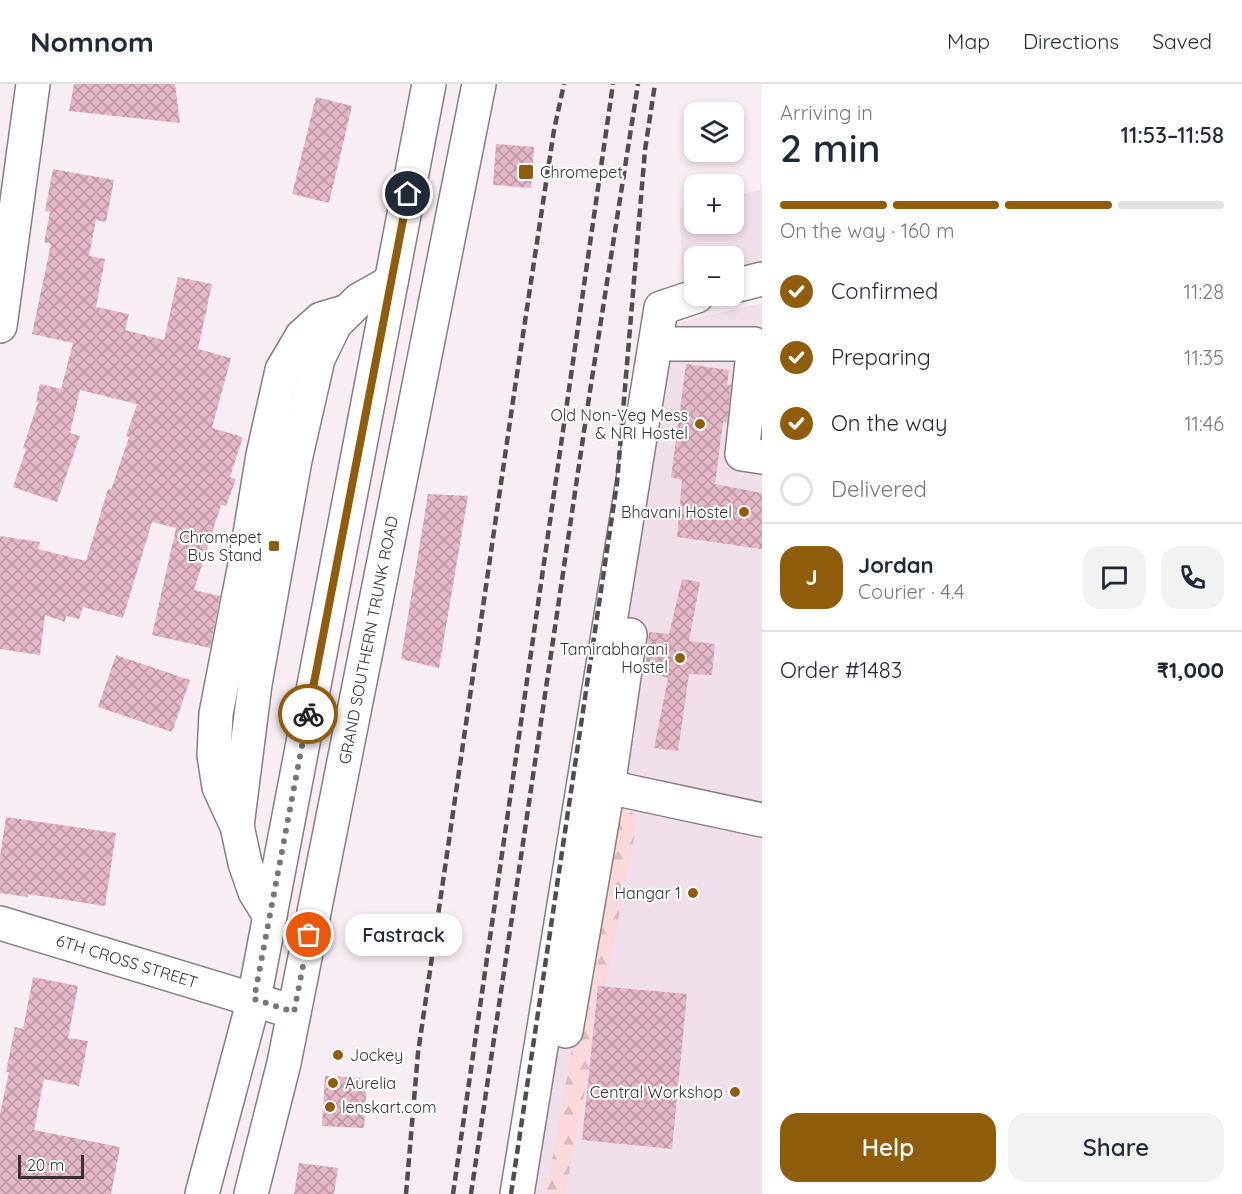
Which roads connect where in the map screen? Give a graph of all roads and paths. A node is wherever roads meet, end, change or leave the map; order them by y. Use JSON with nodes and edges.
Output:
{"nodes":[{"id":1,"x":33,"y":84,"type":"edge"},
{"id":2,"x":429,"y":84,"type":"edge"},
{"id":3,"x":479,"y":84,"type":"edge"},
{"id":4,"x":762,"y":279,"type":"edge"},
{"id":5,"x":391,"y":282,"type":"junction"},
{"id":6,"x":744,"y":284,"type":"edge"},
{"id":7,"x":684,"y":300,"type":"edge"},
{"id":8,"x":0,"y":326,"type":"edge"},
{"id":9,"x":663,"y":343,"type":"junction"},
{"id":10,"x":762,"y":457,"type":"edge"},
{"id":11,"x":608,"y":787,"type":"junction"},
{"id":12,"x":762,"y":820,"type":"edge"},
{"id":13,"x":270,"y":916,"type":"junction"},
{"id":14,"x":0,"y":922,"type":"edge"},
{"id":15,"x":254,"y":999,"type":"junction"},
{"id":16,"x":294,"y":1012,"type":"junction"},
{"id":17,"x":202,"y":1194,"type":"edge"},
{"id":18,"x":251,"y":1194,"type":"edge"},
{"id":19,"x":517,"y":1194,"type":"edge"},
{"id":20,"x":538,"y":1194,"type":"edge"}],
"edges":[{"from":1,"to":8,"type":"main road"},
{"from":2,"to":5,"type":"main road"},
{"from":3,"to":16,"type":"main road","name":"GRAND SOUTHERN TRUNK ROAD"},
{"from":4,"to":6,"type":"main road"},
{"from":5,"to":13,"type":"main road"},
{"from":5,"to":13,"type":"main road"},
{"from":7,"to":9,"type":"main road"},
{"from":9,"to":10,"type":"main road"},
{"from":9,"to":11,"type":"main road"},
{"from":9,"to":19,"type":"main road"},
{"from":11,"to":12,"type":"main road"},
{"from":11,"to":20,"type":"main road"},
{"from":13,"to":15,"type":"main road"},
{"from":14,"to":15,"type":"main road","name":"6TH CROSS STREET"},
{"from":15,"to":16,"type":"main road","name":"6TH CROSS STREET"},
{"from":15,"to":17,"type":"main road"},
{"from":16,"to":18,"type":"main road","name":"GRAND SOUTHERN TRUNK ROAD"}]}
